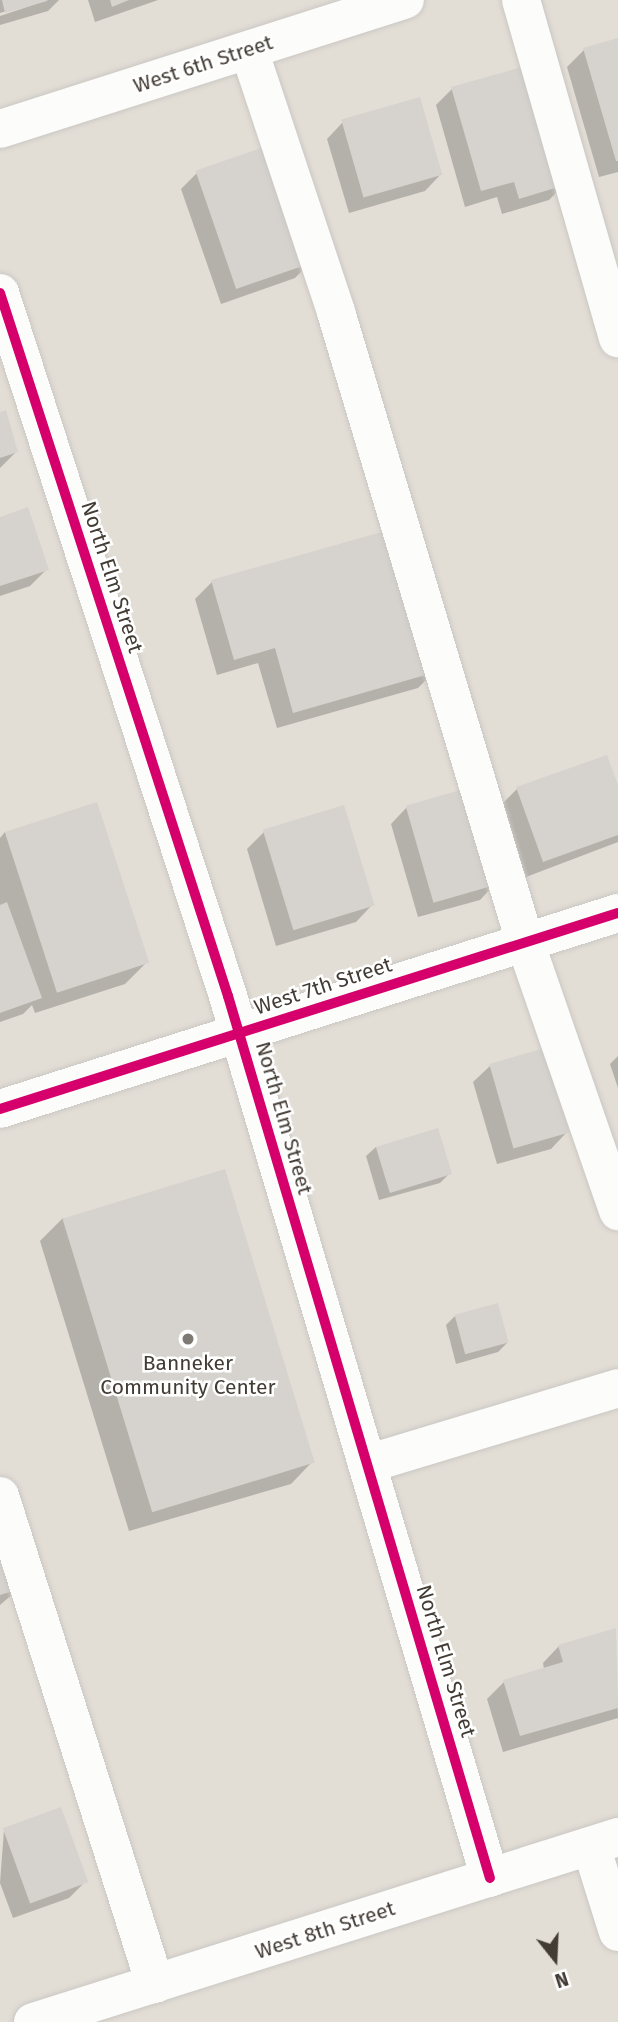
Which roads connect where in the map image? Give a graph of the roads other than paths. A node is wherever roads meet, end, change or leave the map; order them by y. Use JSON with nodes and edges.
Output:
{"nodes":[{"id":1,"x":405,"y":0,"type":"edge"},
{"id":2,"x":521,"y":0,"type":"edge"},
{"id":3,"x":249,"y":50,"type":"junction"},
{"id":4,"x":0,"y":129,"type":"edge"},
{"id":5,"x":0,"y":293,"type":"edge"},
{"id":6,"x":618,"y":338,"type":"edge"},
{"id":7,"x":618,"y":913,"type":"edge"},
{"id":8,"x":525,"y":942,"type":"junction"},
{"id":9,"x":239,"y":1033,"type":"junction"},
{"id":10,"x":0,"y":1109,"type":"edge"},
{"id":11,"x":618,"y":1211,"type":"edge"},
{"id":12,"x":618,"y":1388,"type":"edge"},
{"id":13,"x":367,"y":1464,"type":"junction"},
{"id":14,"x":0,"y":1496,"type":"edge"},
{"id":15,"x":604,"y":1842,"type":"edge"},
{"id":16,"x":490,"y":1878,"type":"junction"},
{"id":17,"x":618,"y":1932,"type":"edge"},
{"id":18,"x":155,"y":1984,"type":"junction"},
{"id":19,"x":33,"y":2022,"type":"edge"}],
"edges":[{"from":1,"to":3,"type":"street","name":"West 6th Street"},
{"from":2,"to":6,"type":"street"},
{"from":3,"to":4,"type":"street","name":"West 6th Street"},
{"from":3,"to":8,"type":"street"},
{"from":5,"to":9,"type":"street","name":"North Elm Street"},
{"from":7,"to":8,"type":"street","name":"West 7th Street"},
{"from":8,"to":9,"type":"street","name":"West 7th Street"},
{"from":8,"to":11,"type":"street"},
{"from":9,"to":10,"type":"street","name":"West 7th Street"},
{"from":9,"to":13,"type":"street","name":"North Elm Street"},
{"from":12,"to":13,"type":"street"},
{"from":13,"to":16,"type":"street","name":"North Elm Street"},
{"from":14,"to":18,"type":"street"},
{"from":15,"to":16,"type":"street","name":"West 8th Street"},
{"from":15,"to":17,"type":"street"},
{"from":16,"to":18,"type":"street","name":"West 8th Street"},
{"from":18,"to":19,"type":"street","name":"West 8th Street"}]}
